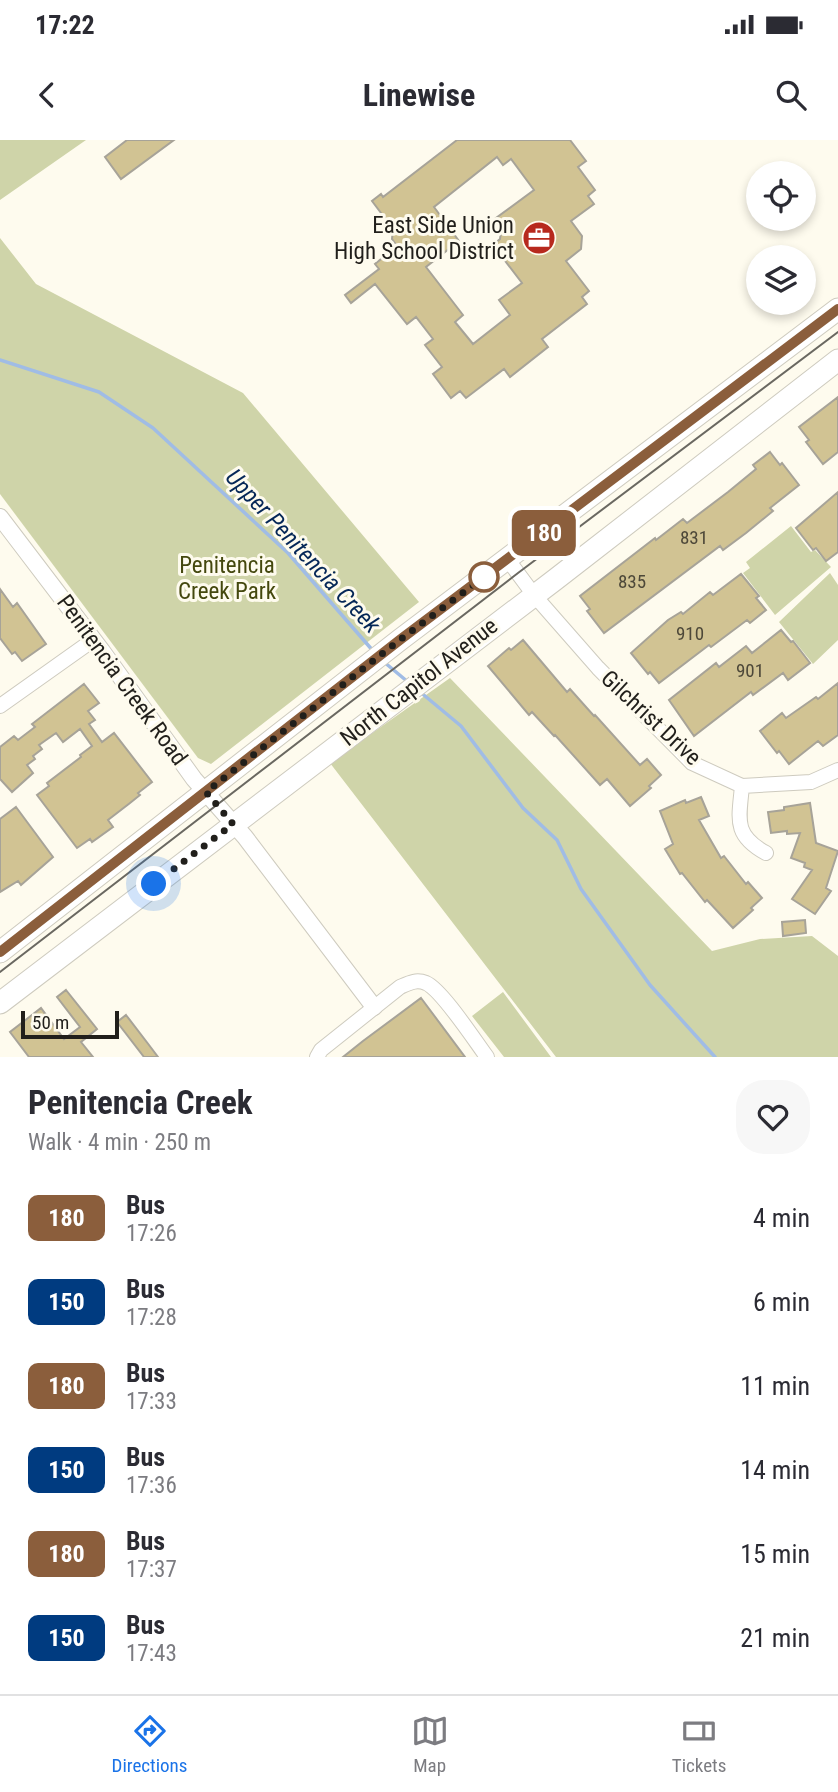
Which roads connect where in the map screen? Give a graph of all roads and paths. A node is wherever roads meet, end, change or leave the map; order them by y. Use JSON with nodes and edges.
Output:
{"nodes":[{"id":1,"x":838,"y":309,"type":"edge"},
{"id":2,"x":838,"y":360,"type":"edge"},
{"id":3,"x":0,"y":517,"type":"edge"},
{"id":4,"x":508,"y":560,"type":"junction"},
{"id":5,"x":534,"y":595,"type":"junction"},
{"id":6,"x":93,"y":640,"type":"junction"},
{"id":7,"x":0,"y":706,"type":"edge"},
{"id":8,"x":838,"y":770,"type":"edge"},
{"id":9,"x":742,"y":786,"type":"junction"},
{"id":10,"x":206,"y":792,"type":"junction"},
{"id":11,"x":233,"y":824,"type":"junction"},
{"id":12,"x":766,"y":853,"type":"dead end"},
{"id":13,"x":0,"y":952,"type":"edge"},
{"id":14,"x":0,"y":1003,"type":"edge"},
{"id":15,"x":374,"y":1007,"type":"junction"},
{"id":16,"x":319,"y":1053,"type":"edge"},
{"id":17,"x":487,"y":1057,"type":"edge"}],
"edges":[{"from":1,"to":4,"type":"main road","name":"North Capitol Avenue"},
{"from":2,"to":5,"type":"main road","name":"North Capitol Avenue"},
{"from":3,"to":6,"type":"street","name":"Penitencia Creek Road"},
{"from":4,"to":5,"type":"street","name":"Gilchrist Drive"},
{"from":4,"to":10,"type":"main road","name":"North Capitol Avenue"},
{"from":5,"to":9,"type":"street","name":"Gilchrist Drive"},
{"from":5,"to":11,"type":"main road","name":"North Capitol Avenue"},
{"from":6,"to":7,"type":"street"},
{"from":6,"to":10,"type":"street","name":"Penitencia Creek Road"},
{"from":8,"to":9,"type":"street","name":"Gilchrist Drive"},
{"from":9,"to":12,"type":"street"},
{"from":10,"to":11,"type":"street","name":"Penitencia Creek Road"},
{"from":10,"to":13,"type":"main road","name":"North Capitol Avenue"},
{"from":11,"to":14,"type":"main road","name":"North Capitol Avenue"},
{"from":11,"to":15,"type":"street","name":"Penitencia Creek Road"},
{"from":15,"to":16,"type":"street"},
{"from":15,"to":17,"type":"street"}]}
